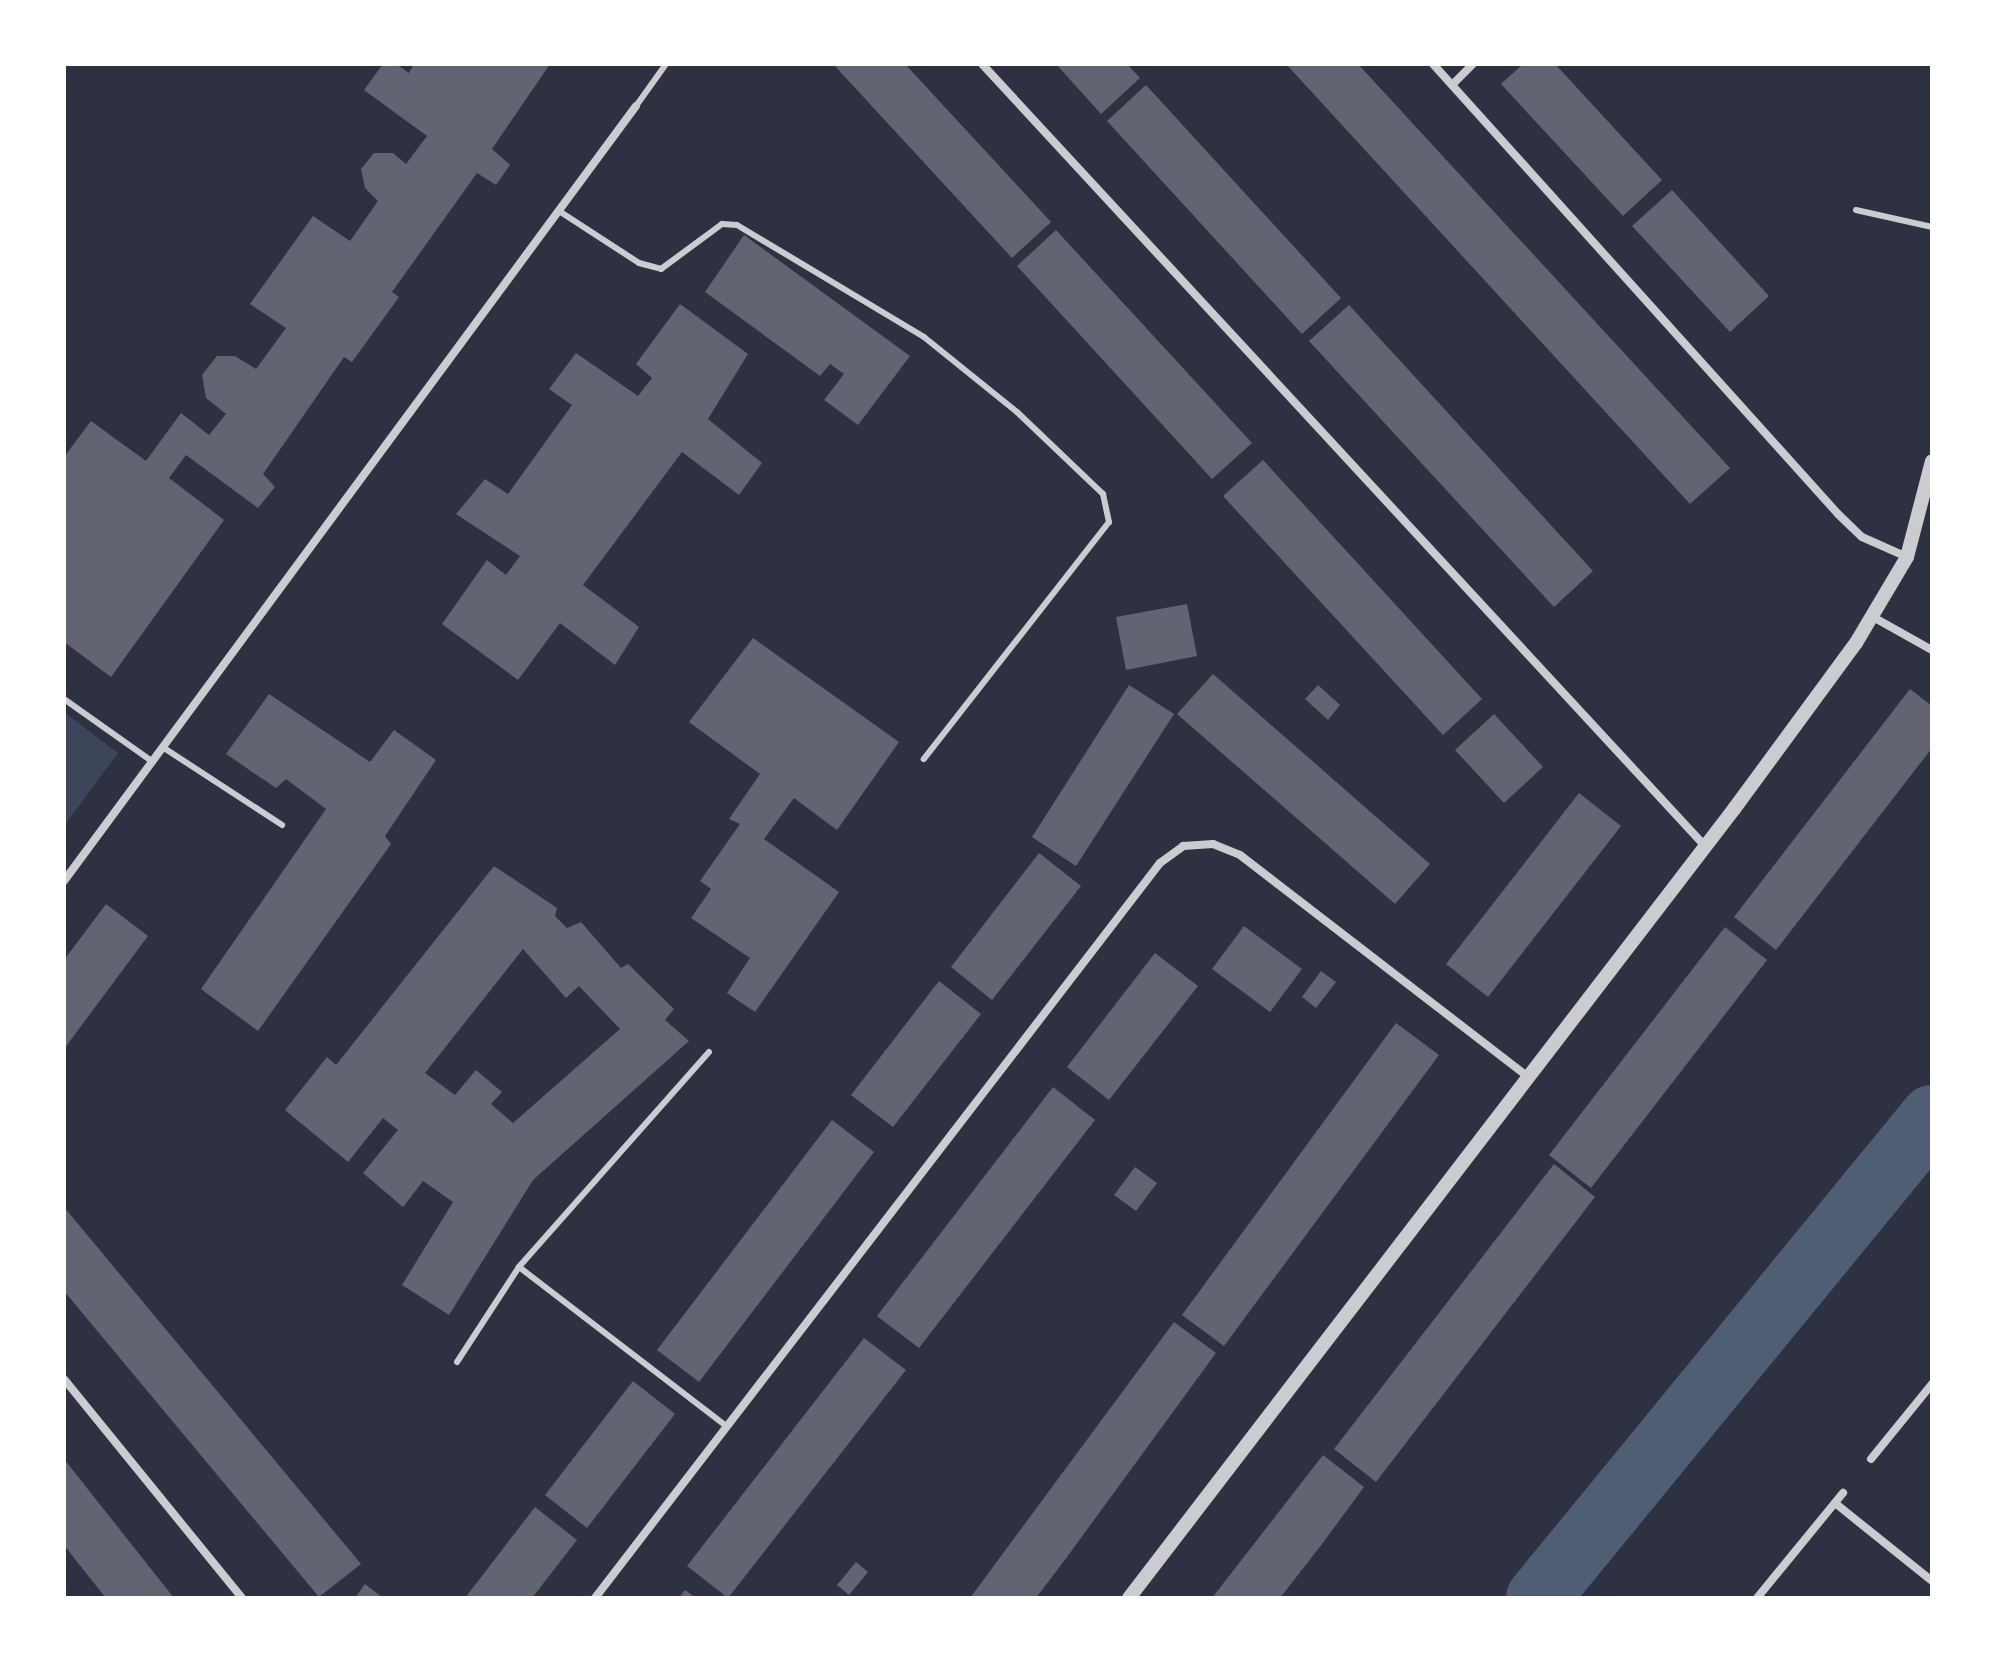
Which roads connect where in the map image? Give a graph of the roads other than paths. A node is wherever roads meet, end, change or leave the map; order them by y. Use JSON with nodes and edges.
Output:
{"nodes":[{"id":1,"x":666,"y":64,"type":"edge"},
{"id":2,"x":982,"y":64,"type":"edge"},
{"id":3,"x":1433,"y":64,"type":"edge"},
{"id":4,"x":1473,"y":64,"type":"edge"},
{"id":5,"x":1452,"y":85,"type":"junction"},
{"id":6,"x":636,"y":106,"type":"joint"},
{"id":7,"x":1856,"y":210,"type":"dead end"},
{"id":8,"x":559,"y":211,"type":"junction"},
{"id":9,"x":1932,"y":227,"type":"edge"},
{"id":10,"x":1932,"y":461,"type":"edge"},
{"id":11,"x":1907,"y":557,"type":"junction"},
{"id":12,"x":1873,"y":617,"type":"junction"},
{"id":13,"x":1932,"y":650,"type":"edge"},
{"id":14,"x":64,"y":699,"type":"edge"},
{"id":15,"x":164,"y":748,"type":"junction"},
{"id":16,"x":924,"y":759,"type":"dead end"},
{"id":17,"x":153,"y":762,"type":"junction"},
{"id":18,"x":282,"y":825,"type":"dead end"},
{"id":19,"x":1704,"y":845,"type":"junction"},
{"id":20,"x":64,"y":881,"type":"edge"},
{"id":21,"x":709,"y":1052,"type":"dead end"},
{"id":22,"x":1527,"y":1076,"type":"junction"},
{"id":23,"x":519,"y":1267,"type":"junction"},
{"id":24,"x":457,"y":1362,"type":"dead end"},
{"id":25,"x":64,"y":1379,"type":"edge"},
{"id":26,"x":1932,"y":1384,"type":"edge"},
{"id":27,"x":726,"y":1426,"type":"junction"},
{"id":28,"x":1871,"y":1459,"type":"dead end"},
{"id":29,"x":1843,"y":1493,"type":"dead end"},
{"id":30,"x":1835,"y":1503,"type":"junction"},
{"id":31,"x":1932,"y":1581,"type":"edge"},
{"id":32,"x":242,"y":1598,"type":"edge"},
{"id":33,"x":595,"y":1598,"type":"edge"},
{"id":34,"x":1129,"y":1598,"type":"edge"},
{"id":35,"x":1757,"y":1598,"type":"edge"}],
"edges":[{"from":1,"to":6,"type":"lane"},
{"from":2,"to":19,"type":"street"},
{"from":3,"to":5,"type":"street"},
{"from":4,"to":5,"type":"street"},
{"from":5,"to":11,"type":"street"},
{"from":6,"to":8,"type":"street"},
{"from":7,"to":9,"type":"lane"},
{"from":8,"to":15,"type":"street"},
{"from":8,"to":16,"type":"lane"},
{"from":10,"to":11,"type":"street"},
{"from":11,"to":12,"type":"street"},
{"from":12,"to":13,"type":"street"},
{"from":12,"to":19,"type":"street"},
{"from":14,"to":17,"type":"lane"},
{"from":15,"to":17,"type":"street"},
{"from":15,"to":18,"type":"lane"},
{"from":17,"to":20,"type":"street"},
{"from":19,"to":22,"type":"street"},
{"from":21,"to":23,"type":"lane"},
{"from":22,"to":27,"type":"street"},
{"from":22,"to":34,"type":"street"},
{"from":23,"to":24,"type":"lane"},
{"from":23,"to":27,"type":"lane"},
{"from":25,"to":32,"type":"street"},
{"from":26,"to":28,"type":"street"},
{"from":27,"to":33,"type":"street"},
{"from":29,"to":30,"type":"street"},
{"from":30,"to":31,"type":"street"},
{"from":30,"to":35,"type":"street"}]}
